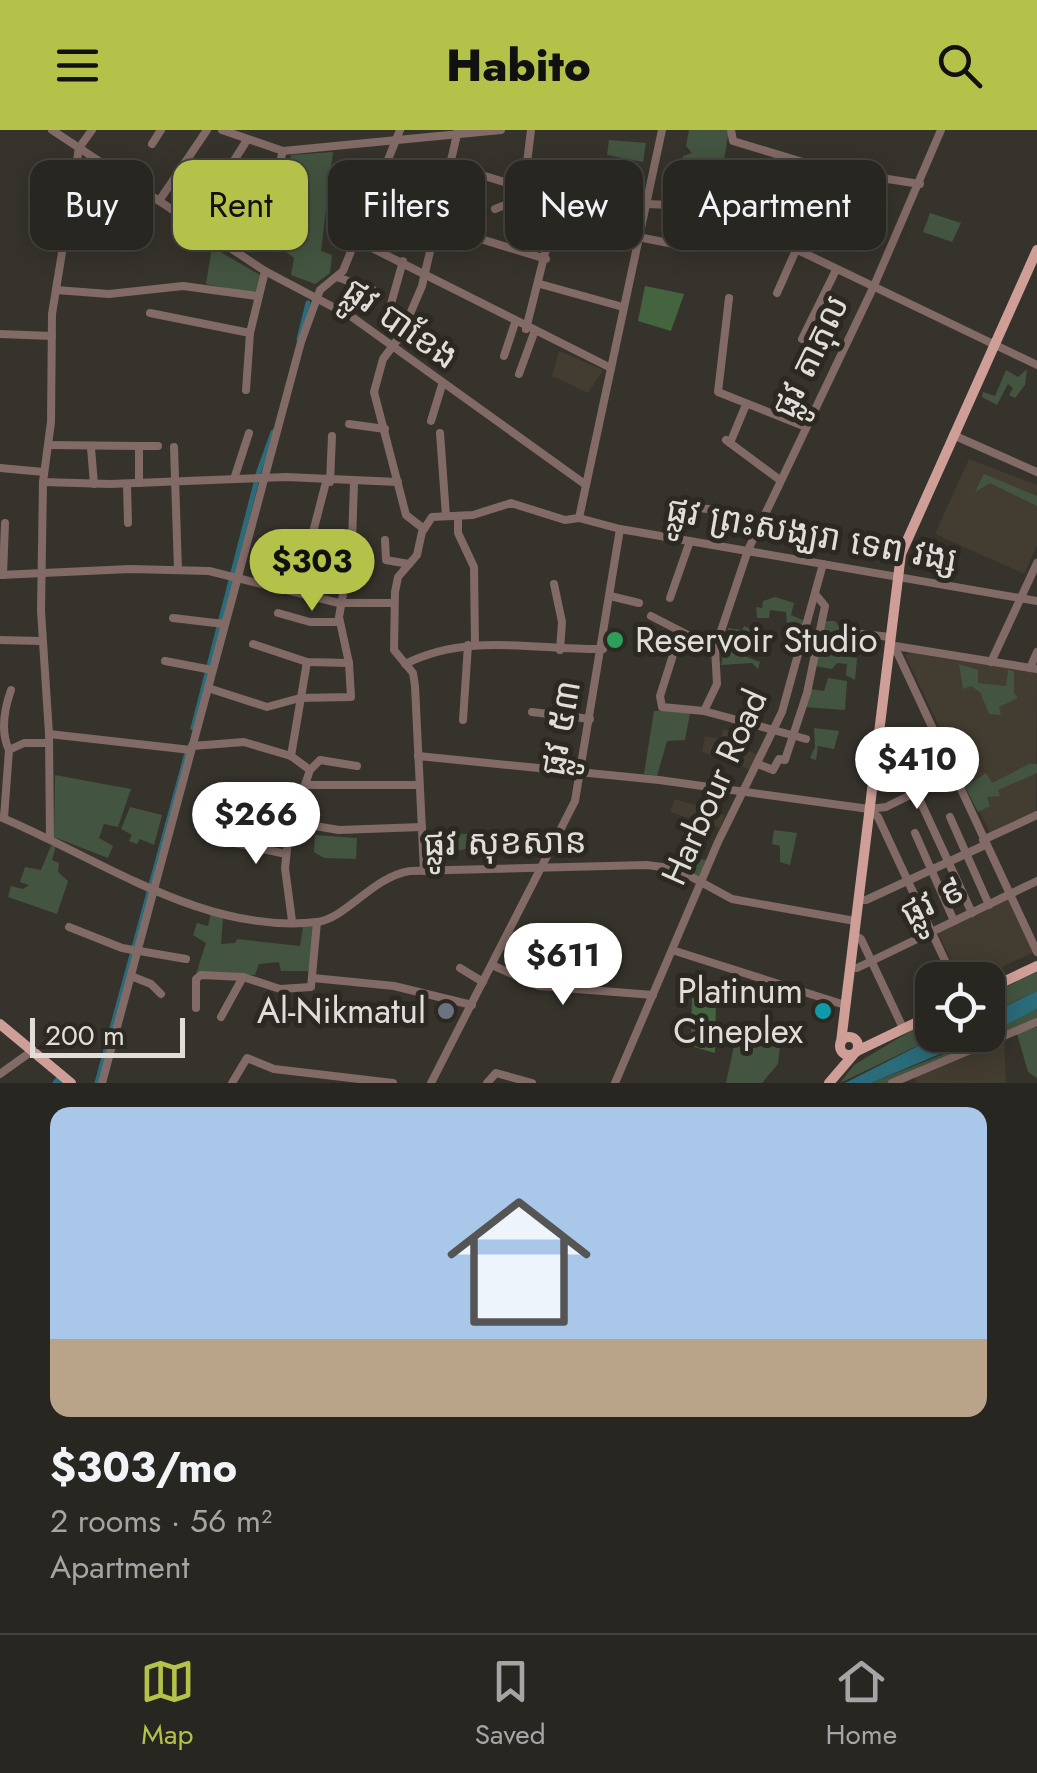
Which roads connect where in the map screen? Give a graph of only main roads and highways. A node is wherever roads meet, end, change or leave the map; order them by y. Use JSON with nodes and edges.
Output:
{"nodes":[{"id":1,"x":1037,"y":250,"type":"edge"},
{"id":2,"x":1033,"y":270,"type":"edge"},
{"id":3,"x":1037,"y":966,"type":"edge"},
{"id":4,"x":1005,"y":980,"type":"edge"},
{"id":5,"x":845,"y":1012,"type":"junction"},
{"id":6,"x":915,"y":1022,"type":"edge"},
{"id":7,"x":0,"y":1024,"type":"edge"},
{"id":8,"x":840,"y":1045,"type":"junction"},
{"id":9,"x":858,"y":1046,"type":"junction"},
{"id":10,"x":832,"y":1079,"type":"edge"},
{"id":11,"x":71,"y":1083,"type":"edge"}],
"edges":[{"from":1,"to":2,"type":"main road"},
{"from":2,"to":5,"type":"main road"},
{"from":3,"to":4,"type":"main road"},
{"from":5,"to":8,"type":"main road"},
{"from":5,"to":9,"type":"main road"},
{"from":6,"to":9,"type":"main road"},
{"from":7,"to":11,"type":"main road"},
{"from":8,"to":9,"type":"main road"},
{"from":8,"to":10,"type":"main road"},
{"from":9,"to":10,"type":"main road"}]}
